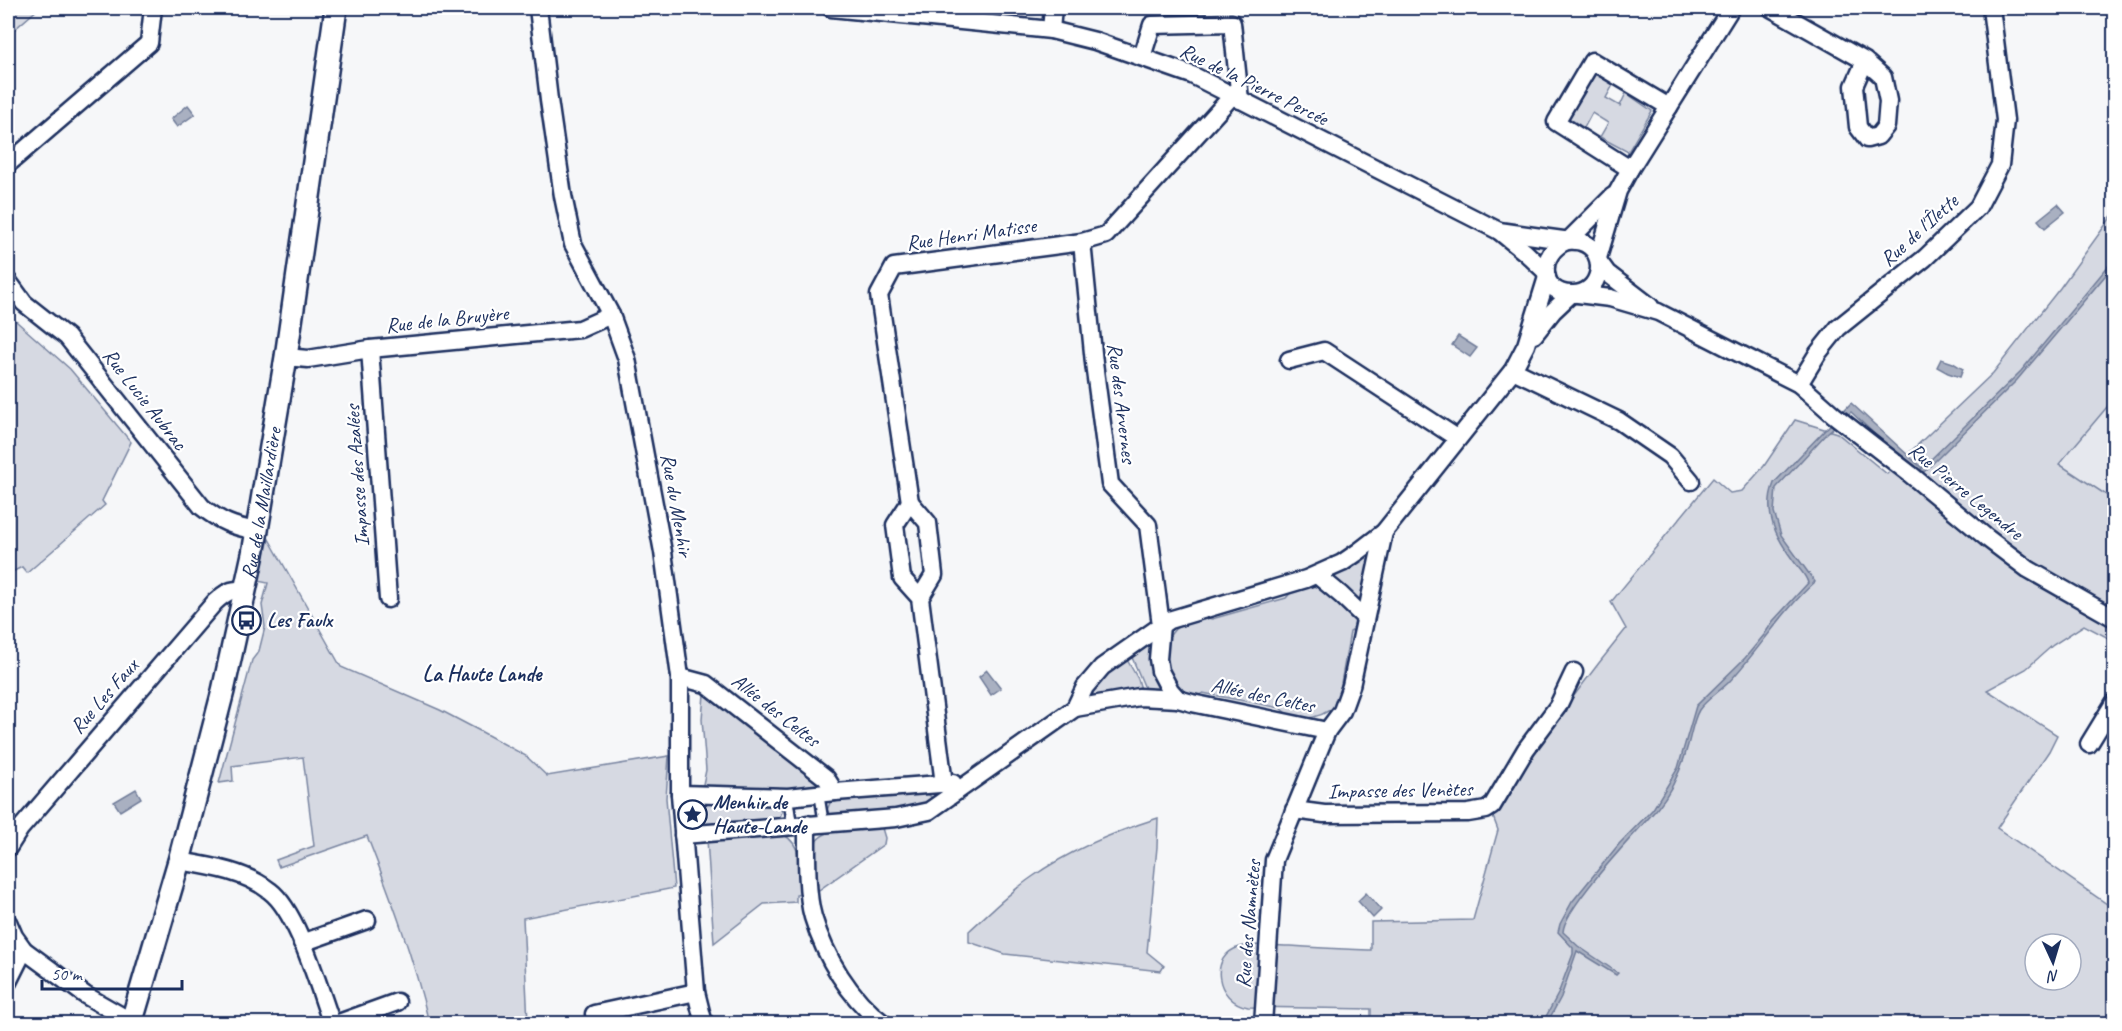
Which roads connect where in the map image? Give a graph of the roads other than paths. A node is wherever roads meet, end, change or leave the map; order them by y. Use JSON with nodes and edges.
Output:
{"nodes":[{"id":1,"x":153,"y":8,"type":"edge"},
{"id":2,"x":336,"y":8,"type":"edge"},
{"id":3,"x":538,"y":8,"type":"edge"},
{"id":4,"x":831,"y":8,"type":"edge"},
{"id":5,"x":1053,"y":8,"type":"edge"},
{"id":6,"x":1731,"y":8,"type":"edge"},
{"id":7,"x":1771,"y":8,"type":"edge"},
{"id":8,"x":1991,"y":8,"type":"edge"},
{"id":9,"x":1051,"y":30,"type":"junction"},
{"id":10,"x":1142,"y":57,"type":"junction"},
{"id":11,"x":1865,"y":61,"type":"dead end"},
{"id":12,"x":1236,"y":98,"type":"junction"},
{"id":13,"x":1669,"y":107,"type":"junction"},
{"id":14,"x":8,"y":164,"type":"edge"},
{"id":15,"x":1630,"y":169,"type":"junction"},
{"id":16,"x":1618,"y":191,"type":"junction"},
{"id":17,"x":1499,"y":231,"type":"junction"},
{"id":18,"x":1568,"y":241,"type":"junction"},
{"id":19,"x":1082,"y":242,"type":"junction"},
{"id":20,"x":1599,"y":260,"type":"junction"},
{"id":21,"x":1547,"y":275,"type":"junction"},
{"id":22,"x":8,"y":281,"type":"edge"},
{"id":23,"x":1574,"y":294,"type":"junction"},
{"id":24,"x":1658,"y":312,"type":"junction"},
{"id":25,"x":611,"y":315,"type":"junction"},
{"id":26,"x":1526,"y":345,"type":"junction"},
{"id":27,"x":370,"y":349,"type":"junction"},
{"id":28,"x":286,"y":357,"type":"junction"},
{"id":29,"x":1289,"y":360,"type":"dead end"},
{"id":30,"x":1513,"y":370,"type":"junction"},
{"id":31,"x":1799,"y":384,"type":"junction"},
{"id":32,"x":1457,"y":438,"type":"junction"},
{"id":33,"x":1691,"y":481,"type":"dead end"},
{"id":34,"x":910,"y":502,"type":"junction"},
{"id":35,"x":256,"y":531,"type":"junction"},
{"id":36,"x":1384,"y":532,"type":"junction"},
{"id":37,"x":1317,"y":575,"type":"junction"},
{"id":38,"x":245,"y":590,"type":"junction"},
{"id":39,"x":388,"y":598,"type":"dead end"},
{"id":40,"x":920,"y":598,"type":"junction"},
{"id":41,"x":1365,"y":618,"type":"junction"},
{"id":42,"x":2115,"y":618,"type":"edge"},
{"id":43,"x":1161,"y":625,"type":"junction"},
{"id":44,"x":1574,"y":672,"type":"dead end"},
{"id":45,"x":680,"y":677,"type":"junction"},
{"id":46,"x":1178,"y":699,"type":"junction"},
{"id":47,"x":2115,"y":703,"type":"edge"},
{"id":48,"x":1075,"y":708,"type":"junction"},
{"id":49,"x":1327,"y":731,"type":"junction"},
{"id":50,"x":2089,"y":744,"type":"dead end"},
{"id":51,"x":972,"y":782,"type":"junction"},
{"id":52,"x":944,"y":784,"type":"junction"},
{"id":53,"x":827,"y":792,"type":"junction"},
{"id":54,"x":680,"y":794,"type":"junction"},
{"id":55,"x":788,"y":797,"type":"junction"},
{"id":56,"x":1294,"y":810,"type":"junction"},
{"id":57,"x":824,"y":824,"type":"junction"},
{"id":58,"x":799,"y":825,"type":"junction"},
{"id":59,"x":683,"y":835,"type":"junction"},
{"id":60,"x":8,"y":848,"type":"edge"},
{"id":61,"x":179,"y":861,"type":"junction"},
{"id":62,"x":367,"y":920,"type":"dead end"},
{"id":63,"x":8,"y":922,"type":"edge"},
{"id":64,"x":302,"y":943,"type":"junction"},
{"id":65,"x":24,"y":950,"type":"junction"},
{"id":66,"x":8,"y":982,"type":"edge"},
{"id":67,"x":696,"y":992,"type":"junction"},
{"id":68,"x":397,"y":1002,"type":"dead end"},
{"id":69,"x":594,"y":1014,"type":"dead end"},
{"id":70,"x":132,"y":1023,"type":"edge"},
{"id":71,"x":334,"y":1023,"type":"edge"},
{"id":72,"x":704,"y":1023,"type":"edge"},
{"id":73,"x":884,"y":1023,"type":"edge"},
{"id":74,"x":1263,"y":1023,"type":"edge"}],
"edges":[{"from":1,"to":14,"type":"street"},
{"from":2,"to":28,"type":"street","name":"Rue de la Maillardière"},
{"from":3,"to":25,"type":"street","name":"Rue du Menhir"},
{"from":4,"to":9,"type":"street","name":"Rue de la Pierre Percée"},
{"from":5,"to":9,"type":"street"},
{"from":6,"to":13,"type":"street"},
{"from":7,"to":11,"type":"street"},
{"from":8,"to":31,"type":"street","name":"Rue de l'Îlette"},
{"from":9,"to":10,"type":"street","name":"Rue de la Pierre Percée"},
{"from":10,"to":12,"type":"street","name":"Rue de la Pierre Percée"},
{"from":10,"to":12,"type":"street"},
{"from":12,"to":17,"type":"street","name":"Rue de la Pierre Percée"},
{"from":12,"to":19,"type":"street","name":"Rue Henri Matisse"},
{"from":13,"to":15,"type":"street"},
{"from":13,"to":15,"type":"street"},
{"from":15,"to":16,"type":"street"},
{"from":16,"to":18,"type":"street"},
{"from":16,"to":20,"type":"street"},
{"from":17,"to":18,"type":"street","name":"Rue de la Pierre Percée"},
{"from":17,"to":21,"type":"street","name":"Rue de la Pierre Percée"},
{"from":18,"to":20,"type":"street"},
{"from":18,"to":21,"type":"street"},
{"from":19,"to":34,"type":"street","name":"Rue Henri Matisse"},
{"from":19,"to":43,"type":"street","name":"Rue des Arvernes"},
{"from":20,"to":23,"type":"street"},
{"from":20,"to":24,"type":"street"},
{"from":21,"to":23,"type":"street"},
{"from":21,"to":26,"type":"street","name":"Allée des Celtes"},
{"from":22,"to":35,"type":"street","name":"Rue Lucie Aubrac"},
{"from":23,"to":24,"type":"street"},
{"from":23,"to":26,"type":"street","name":"Allée des Celtes"},
{"from":24,"to":31,"type":"street"},
{"from":25,"to":27,"type":"street","name":"Rue de la Bruyère"},
{"from":25,"to":45,"type":"street","name":"Rue du Menhir"},
{"from":26,"to":30,"type":"street","name":"Allée des Celtes"},
{"from":27,"to":28,"type":"street","name":"Rue de la Bruyère"},
{"from":27,"to":39,"type":"street","name":"Impasse des Azalées"},
{"from":28,"to":35,"type":"street","name":"Rue de la Maillardière"},
{"from":29,"to":32,"type":"street"},
{"from":30,"to":32,"type":"street","name":"Allée des Celtes"},
{"from":30,"to":33,"type":"street"},
{"from":31,"to":42,"type":"street","name":"Rue Pierre Legendre"},
{"from":32,"to":36,"type":"street","name":"Allée des Celtes"},
{"from":34,"to":40,"type":"street","name":"Rue Henri Matisse"},
{"from":34,"to":40,"type":"street"},
{"from":35,"to":38,"type":"street","name":"Rue de la Maillardière"},
{"from":36,"to":37,"type":"street","name":"Allée des Celtes"},
{"from":36,"to":41,"type":"street","name":"Allée des Celtes"},
{"from":37,"to":41,"type":"street"},
{"from":37,"to":43,"type":"street","name":"Allée des Celtes"},
{"from":38,"to":60,"type":"street","name":"Rue Les Faux"},
{"from":38,"to":61,"type":"street","name":"Rue de la Maillardière"},
{"from":40,"to":52,"type":"street"},
{"from":41,"to":49,"type":"street","name":"Allée des Celtes"},
{"from":43,"to":46,"type":"street","name":"Allée des Celtes"},
{"from":43,"to":48,"type":"street","name":"Allée des Celtes"},
{"from":44,"to":56,"type":"street","name":"Impasse des Venètes"},
{"from":45,"to":53,"type":"street","name":"Allée des Celtes"},
{"from":45,"to":54,"type":"street","name":"Rue du Menhir"},
{"from":46,"to":48,"type":"street","name":"Allée des Celtes"},
{"from":46,"to":49,"type":"street","name":"Allée des Celtes"},
{"from":47,"to":50,"type":"street"},
{"from":48,"to":51,"type":"street","name":"Allée des Celtes"},
{"from":49,"to":56,"type":"street","name":"Rue des Namnètes"},
{"from":51,"to":52,"type":"street"},
{"from":51,"to":57,"type":"street","name":"Allée des Celtes"},
{"from":52,"to":53,"type":"street"},
{"from":53,"to":55,"type":"street"},
{"from":53,"to":57,"type":"lane"},
{"from":54,"to":55,"type":"street"},
{"from":54,"to":59,"type":"street","name":"Rue du Menhir"},
{"from":55,"to":58,"type":"lane"},
{"from":56,"to":74,"type":"street","name":"Rue des Namnètes"},
{"from":57,"to":58,"type":"street","name":"Allée des Celtes"},
{"from":58,"to":59,"type":"street","name":"Allée des Celtes"},
{"from":58,"to":73,"type":"street"},
{"from":59,"to":67,"type":"street","name":"Rue du Menhir"},
{"from":61,"to":64,"type":"street"},
{"from":61,"to":70,"type":"street","name":"Rue de la Maillardière"},
{"from":62,"to":64,"type":"street"},
{"from":63,"to":65,"type":"street"},
{"from":64,"to":71,"type":"street"},
{"from":65,"to":66,"type":"street"},
{"from":65,"to":70,"type":"street"},
{"from":67,"to":69,"type":"street"},
{"from":67,"to":72,"type":"street","name":"Rue du Menhir"},
{"from":68,"to":71,"type":"street"}]}
